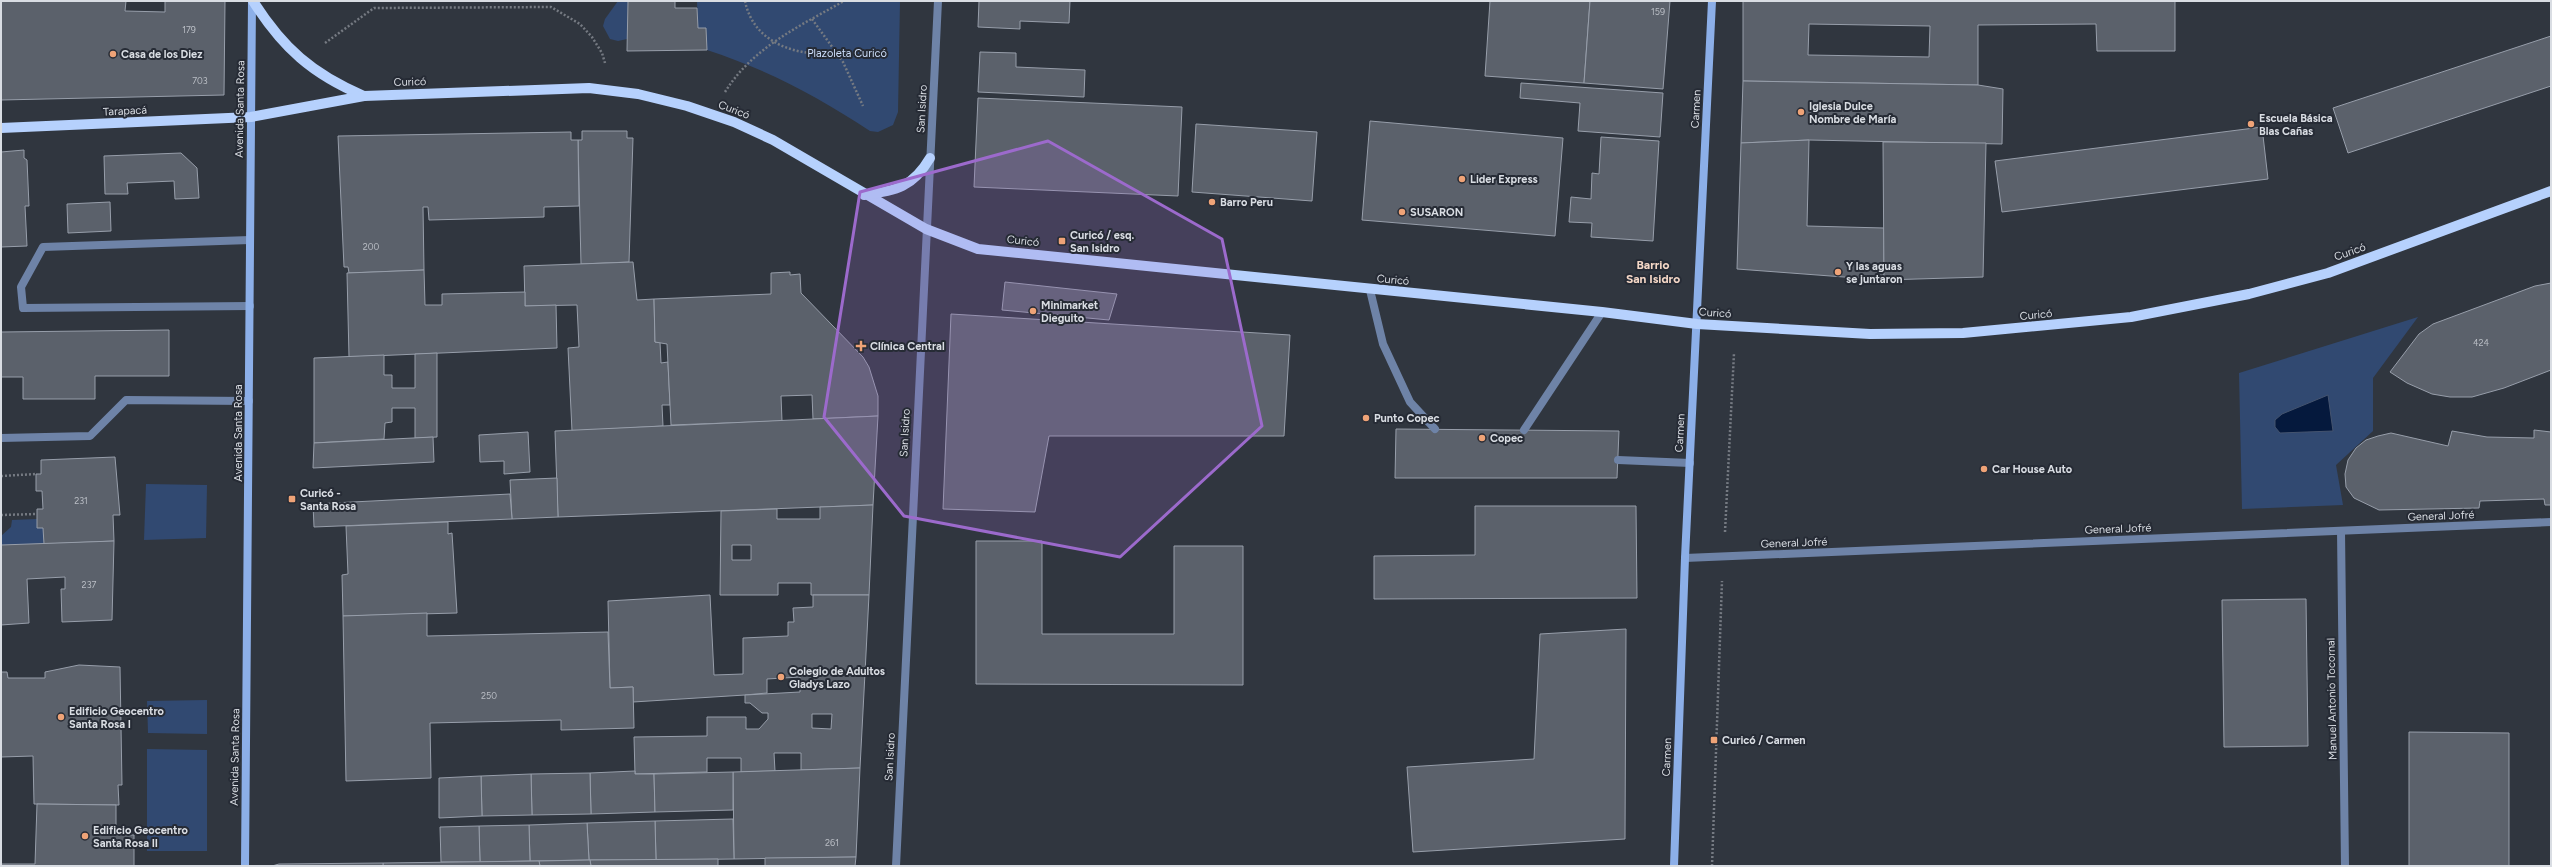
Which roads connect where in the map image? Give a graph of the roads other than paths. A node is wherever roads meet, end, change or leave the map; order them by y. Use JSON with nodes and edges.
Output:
{"nodes":[{"id":1,"x":253,"y":1,"type":"edge"},
{"id":2,"x":938,"y":1,"type":"edge"},
{"id":3,"x":1712,"y":1,"type":"edge"},
{"id":4,"x":364,"y":96,"type":"junction"},
{"id":5,"x":251,"y":117,"type":"junction"},
{"id":6,"x":1,"y":128,"type":"edge"},
{"id":7,"x":930,"y":158,"type":"junction"},
{"id":8,"x":2551,"y":191,"type":"edge"},
{"id":9,"x":864,"y":195,"type":"junction"},
{"id":10,"x":926,"y":229,"type":"junction"},
{"id":11,"x":250,"y":240,"type":"junction"},
{"id":12,"x":1370,"y":290,"type":"junction"},
{"id":13,"x":250,"y":306,"type":"junction"},
{"id":14,"x":1602,"y":312,"type":"junction"},
{"id":15,"x":1697,"y":324,"type":"junction"},
{"id":16,"x":249,"y":401,"type":"junction"},
{"id":17,"x":1435,"y":429,"type":"dead end"},
{"id":18,"x":1524,"y":430,"type":"dead end"},
{"id":19,"x":1,"y":438,"type":"edge"},
{"id":20,"x":1618,"y":460,"type":"dead end"},
{"id":21,"x":1690,"y":463,"type":"junction"},
{"id":22,"x":2551,"y":522,"type":"edge"},
{"id":23,"x":2341,"y":531,"type":"junction"},
{"id":24,"x":1685,"y":558,"type":"junction"},
{"id":25,"x":245,"y":866,"type":"edge"},
{"id":26,"x":896,"y":866,"type":"edge"},
{"id":27,"x":1674,"y":866,"type":"edge"},
{"id":28,"x":2345,"y":866,"type":"edge"}],
"edges":[{"from":1,"to":4,"type":"main road"},
{"from":1,"to":5,"type":"main road","name":"Avenida Santa Rosa"},
{"from":2,"to":7,"type":"street","name":"San Isidro"},
{"from":3,"to":15,"type":"main road","name":"Carmen"},
{"from":4,"to":5,"type":"main road","name":"Curicó"},
{"from":4,"to":9,"type":"main road","name":"Curicó"},
{"from":5,"to":6,"type":"main road","name":"Tarapacá"},
{"from":5,"to":11,"type":"main road","name":"Avenida Santa Rosa"},
{"from":7,"to":9,"type":"main road"},
{"from":7,"to":10,"type":"street","name":"San Isidro"},
{"from":8,"to":15,"type":"main road","name":"Curicó"},
{"from":9,"to":10,"type":"main road","name":"Curicó"},
{"from":10,"to":12,"type":"main road","name":"Curicó"},
{"from":10,"to":26,"type":"street","name":"San Isidro"},
{"from":11,"to":13,"type":"main road","name":"Avenida Santa Rosa"},
{"from":11,"to":13,"type":"street"},
{"from":12,"to":14,"type":"main road","name":"Curicó"},
{"from":12,"to":17,"type":"street"},
{"from":13,"to":16,"type":"main road","name":"Avenida Santa Rosa"},
{"from":14,"to":15,"type":"main road","name":"Curicó"},
{"from":14,"to":18,"type":"street"},
{"from":15,"to":21,"type":"main road","name":"Carmen"},
{"from":16,"to":19,"type":"street"},
{"from":16,"to":25,"type":"main road","name":"Avenida Santa Rosa"},
{"from":20,"to":21,"type":"street"},
{"from":21,"to":24,"type":"main road","name":"Carmen"},
{"from":22,"to":23,"type":"street","name":"General Jofré"},
{"from":23,"to":24,"type":"street","name":"General Jofré"},
{"from":23,"to":28,"type":"street","name":"Manuel Antonio Tocornal"},
{"from":24,"to":27,"type":"main road","name":"Carmen"}]}
